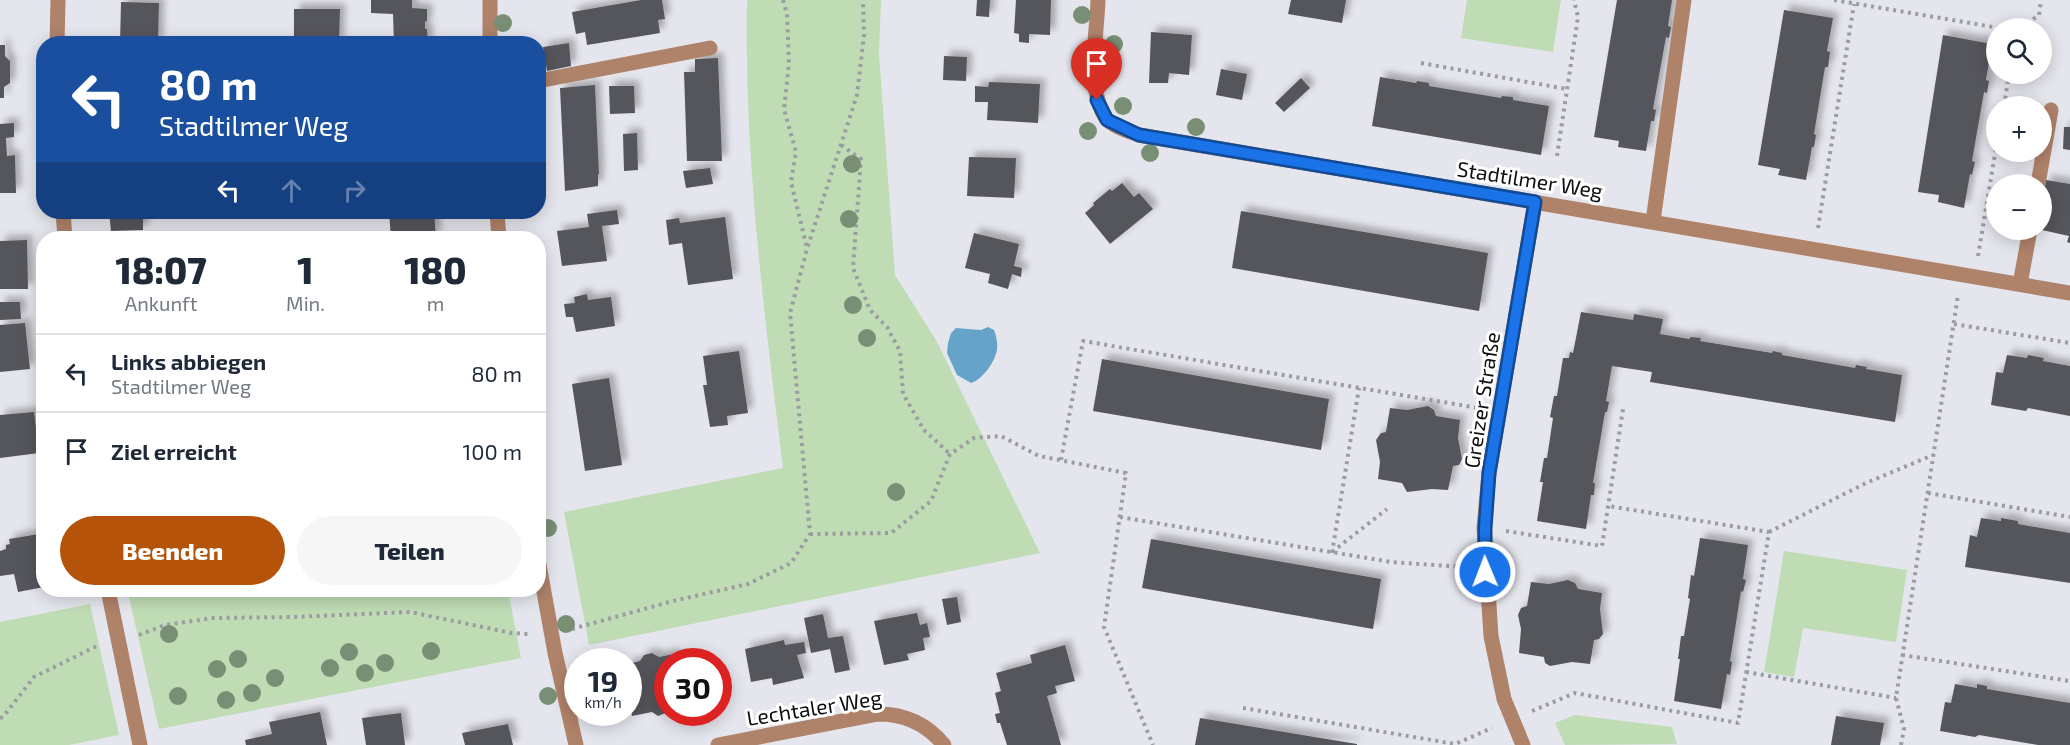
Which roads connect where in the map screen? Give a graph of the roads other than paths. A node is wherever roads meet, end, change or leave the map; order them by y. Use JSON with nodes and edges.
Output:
{"nodes":[{"id":1,"x":58,"y":0,"type":"edge"},
{"id":2,"x":490,"y":0,"type":"edge"},
{"id":3,"x":1098,"y":0,"type":"edge"},
{"id":4,"x":1684,"y":0,"type":"edge"},
{"id":5,"x":57,"y":36,"type":"edge"},
{"id":6,"x":489,"y":36,"type":"edge"},
{"id":7,"x":710,"y":48,"type":"dead end"},
{"id":8,"x":546,"y":79,"type":"edge"},
{"id":9,"x":1535,"y":202,"type":"junction"},
{"id":10,"x":1653,"y":221,"type":"junction"},
{"id":11,"x":2028,"y":240,"type":"edge"},
{"id":12,"x":2020,"y":284,"type":"junction"},
{"id":13,"x":2070,"y":293,"type":"edge"},
{"id":14,"x":109,"y":597,"type":"edge"},
{"id":15,"x":545,"y":597,"type":"edge"},
{"id":16,"x":140,"y":745,"type":"edge"},
{"id":17,"x":576,"y":745,"type":"edge"},
{"id":18,"x":718,"y":745,"type":"edge"},
{"id":19,"x":944,"y":745,"type":"edge"},
{"id":20,"x":1523,"y":745,"type":"edge"}],
"edges":[{"from":1,"to":5,"type":"street"},
{"from":2,"to":6,"type":"street"},
{"from":3,"to":9,"type":"street","name":"Stadtilmer Weg"},
{"from":4,"to":10,"type":"street"},
{"from":7,"to":8,"type":"street"},
{"from":9,"to":10,"type":"street","name":"Stadtilmer Weg"},
{"from":9,"to":20,"type":"street","name":"Greizer Straße"},
{"from":10,"to":12,"type":"street","name":"Stadtilmer Weg"},
{"from":11,"to":12,"type":"street"},
{"from":12,"to":13,"type":"street","name":"Stadtilmer Weg"},
{"from":14,"to":16,"type":"street"},
{"from":15,"to":17,"type":"street"},
{"from":18,"to":19,"type":"street","name":"Lechtaler Weg"}]}
